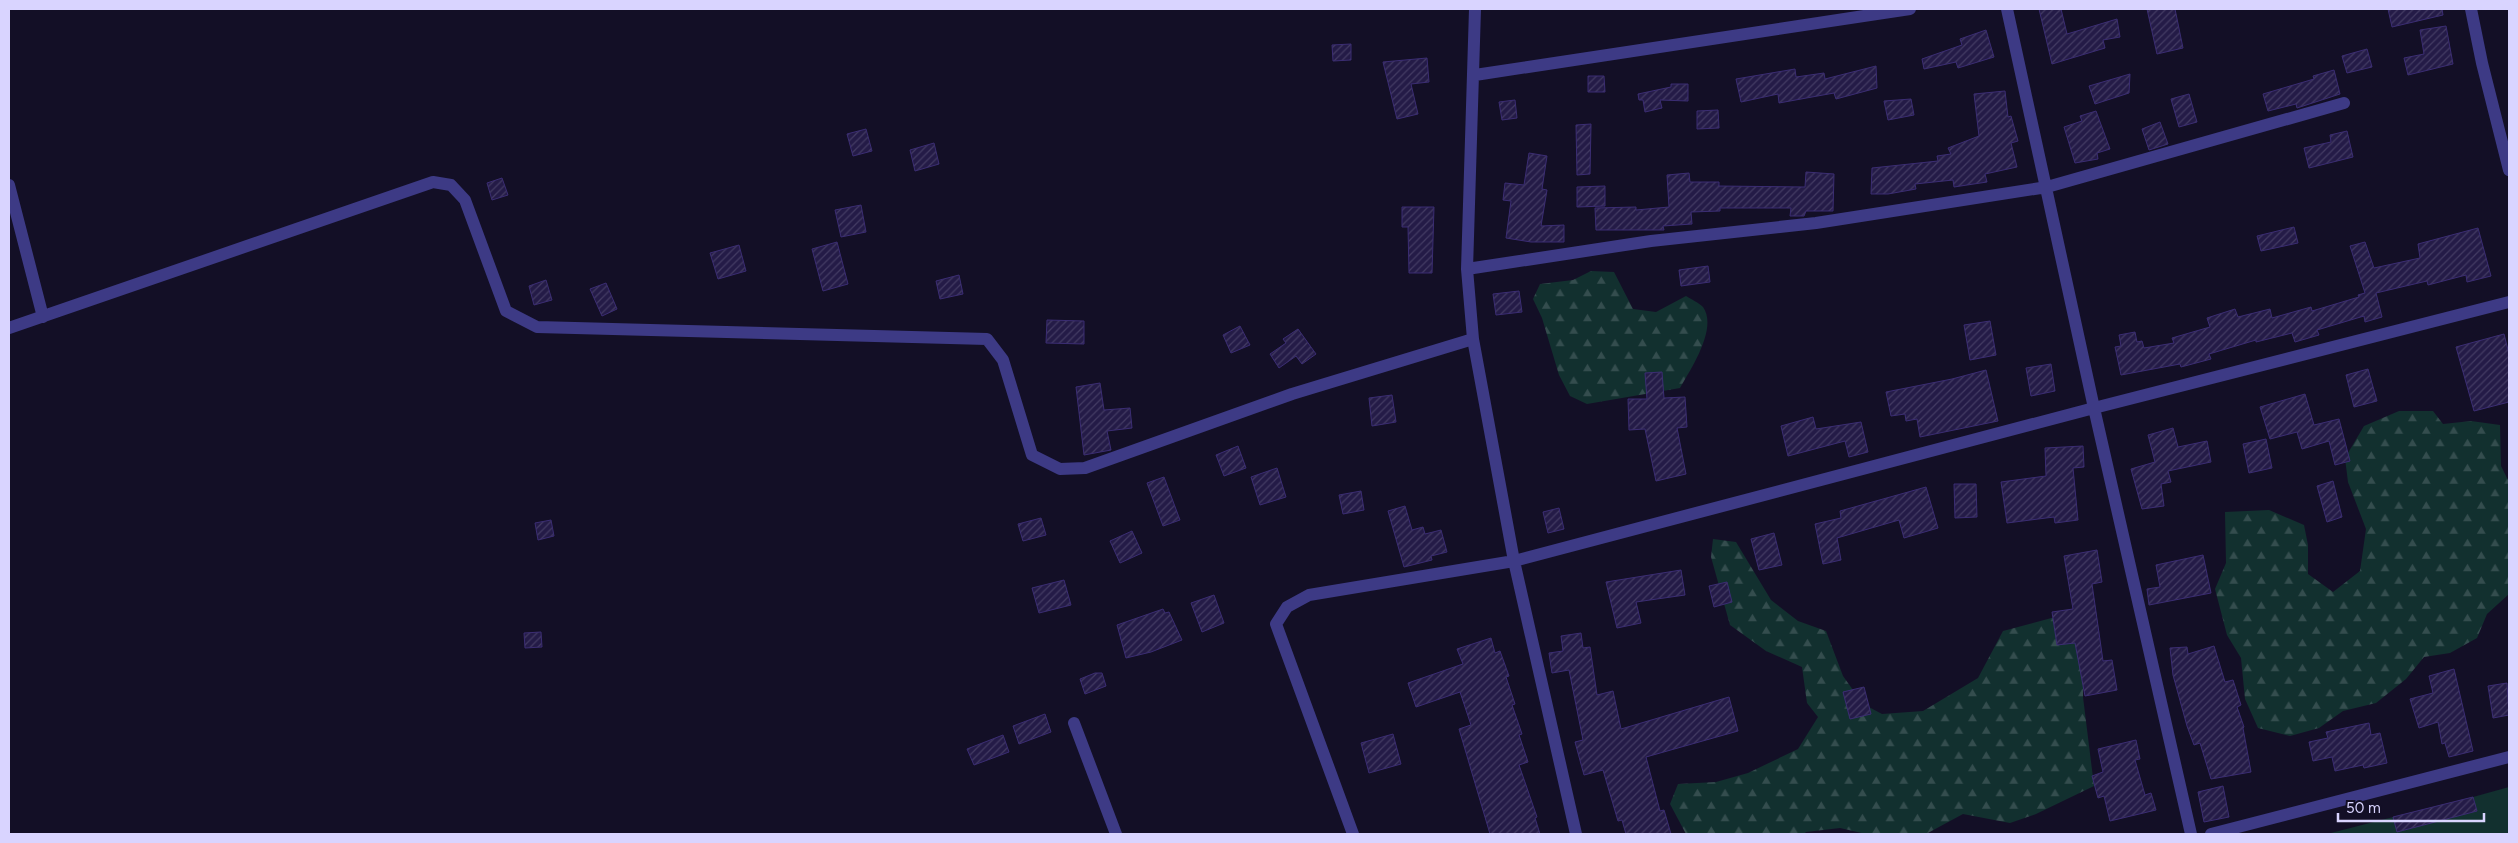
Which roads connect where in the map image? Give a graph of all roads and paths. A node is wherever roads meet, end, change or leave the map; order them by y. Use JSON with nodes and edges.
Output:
{"nodes":[{"id":1,"x":1476,"y":9,"type":"edge"},
{"id":2,"x":1910,"y":9,"type":"edge"},
{"id":3,"x":2007,"y":9,"type":"edge"},
{"id":4,"x":2471,"y":9,"type":"edge"},
{"id":5,"x":1474,"y":75,"type":"junction"},
{"id":6,"x":2344,"y":103,"type":"dead end"},
{"id":7,"x":2509,"y":170,"type":"edge"},
{"id":8,"x":9,"y":185,"type":"edge"},
{"id":9,"x":2047,"y":187,"type":"junction"},
{"id":10,"x":1468,"y":268,"type":"junction"},
{"id":11,"x":2509,"y":302,"type":"edge"},
{"id":12,"x":43,"y":317,"type":"junction"},
{"id":13,"x":9,"y":328,"type":"edge"},
{"id":14,"x":1473,"y":339,"type":"junction"},
{"id":15,"x":2094,"y":408,"type":"junction"},
{"id":16,"x":1514,"y":561,"type":"junction"},
{"id":17,"x":1074,"y":723,"type":"dead end"},
{"id":18,"x":2509,"y":757,"type":"edge"},
{"id":19,"x":1116,"y":834,"type":"edge"},
{"id":20,"x":1353,"y":834,"type":"edge"},
{"id":21,"x":1576,"y":834,"type":"edge"},
{"id":22,"x":2191,"y":834,"type":"edge"},
{"id":23,"x":2211,"y":834,"type":"edge"}],
"edges":[{"from":1,"to":5,"type":"street"},
{"from":2,"to":5,"type":"street"},
{"from":3,"to":9,"type":"street"},
{"from":4,"to":7,"type":"street"},
{"from":5,"to":10,"type":"street"},
{"from":6,"to":9,"type":"street"},
{"from":8,"to":12,"type":"street"},
{"from":9,"to":10,"type":"street"},
{"from":9,"to":15,"type":"street"},
{"from":10,"to":14,"type":"street"},
{"from":11,"to":15,"type":"street"},
{"from":12,"to":13,"type":"street"},
{"from":12,"to":14,"type":"street"},
{"from":14,"to":16,"type":"street"},
{"from":15,"to":16,"type":"street"},
{"from":15,"to":22,"type":"street"},
{"from":16,"to":20,"type":"street"},
{"from":16,"to":21,"type":"street"},
{"from":17,"to":19,"type":"street"},
{"from":18,"to":23,"type":"street"}]}
